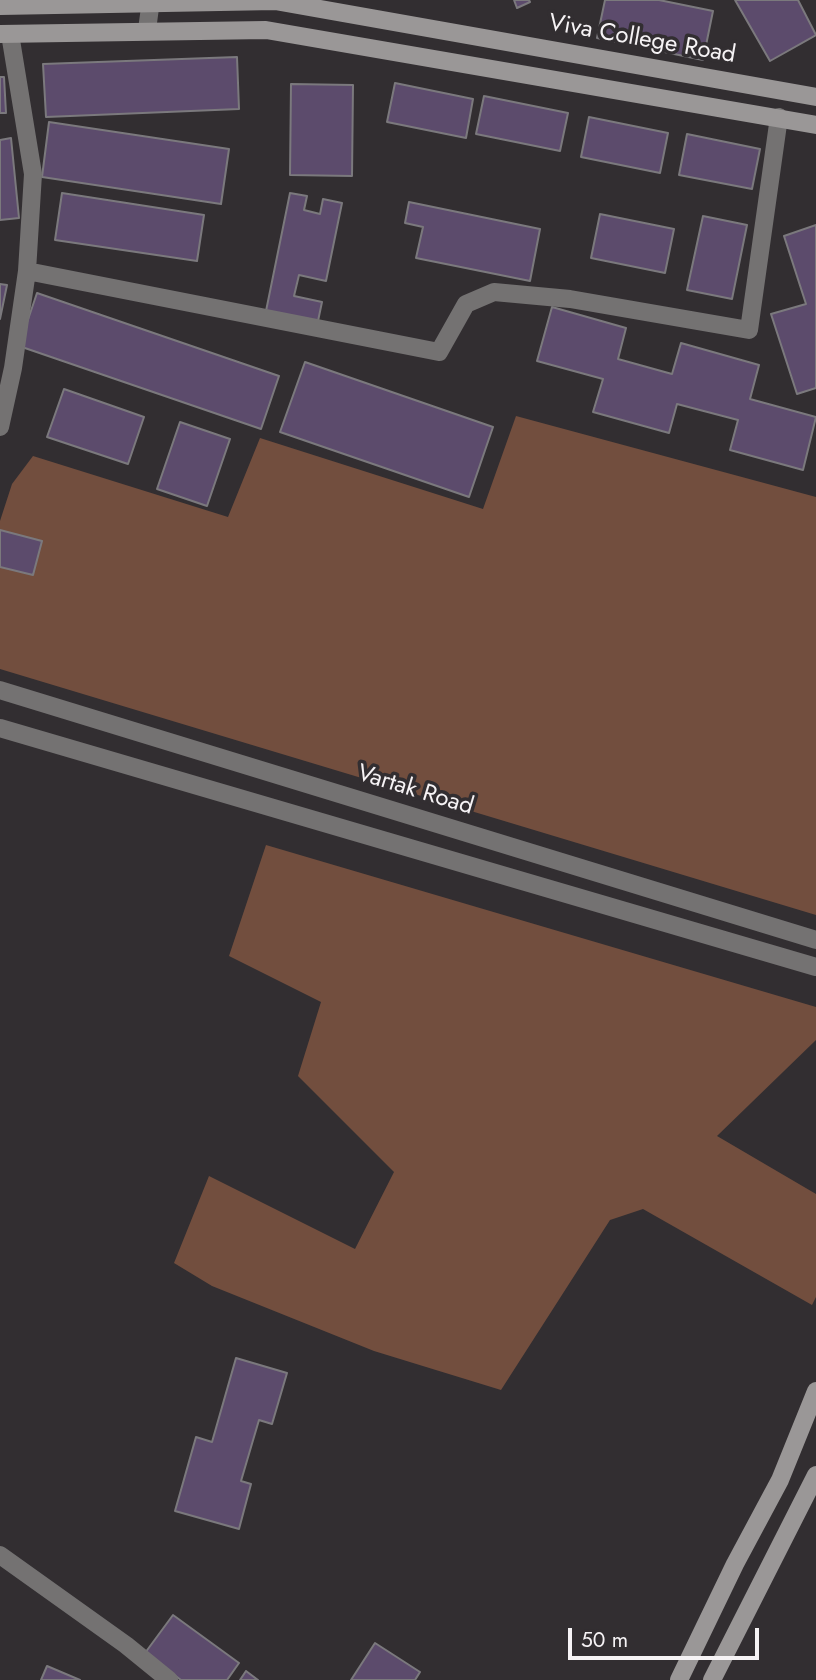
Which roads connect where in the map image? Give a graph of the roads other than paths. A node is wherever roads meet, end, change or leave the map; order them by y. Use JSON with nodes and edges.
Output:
{"nodes":[{"id":1,"x":151,"y":2,"type":"edge"},
{"id":2,"x":0,"y":6,"type":"edge"},
{"id":3,"x":147,"y":30,"type":"junction"},
{"id":4,"x":5,"y":34,"type":"edge"},
{"id":5,"x":816,"y":97,"type":"edge"},
{"id":6,"x":779,"y":117,"type":"junction"},
{"id":7,"x":816,"y":124,"type":"edge"},
{"id":8,"x":27,"y":271,"type":"junction"},
{"id":9,"x":0,"y":427,"type":"edge"},
{"id":10,"x":0,"y":690,"type":"edge"},
{"id":11,"x":0,"y":728,"type":"edge"},
{"id":12,"x":816,"y":940,"type":"edge"},
{"id":13,"x":816,"y":967,"type":"edge"},
{"id":14,"x":816,"y":1391,"type":"edge"},
{"id":15,"x":816,"y":1475,"type":"edge"},
{"id":16,"x":0,"y":1555,"type":"edge"},
{"id":17,"x":169,"y":1680,"type":"edge"},
{"id":18,"x":679,"y":1680,"type":"edge"},
{"id":19,"x":712,"y":1680,"type":"edge"}],
"edges":[{"from":1,"to":2,"type":"main road","name":"Viva College Road"},
{"from":1,"to":3,"type":"street"},
{"from":1,"to":5,"type":"main road","name":"Viva College Road"},
{"from":3,"to":4,"type":"main road"},
{"from":3,"to":6,"type":"main road"},
{"from":4,"to":8,"type":"street"},
{"from":6,"to":7,"type":"main road"},
{"from":6,"to":8,"type":"street"},
{"from":8,"to":9,"type":"street"},
{"from":10,"to":12,"type":"street","name":"Vartak Road"},
{"from":11,"to":13,"type":"street"},
{"from":14,"to":18,"type":"main road"},
{"from":15,"to":19,"type":"main road"},
{"from":16,"to":17,"type":"street"}]}
